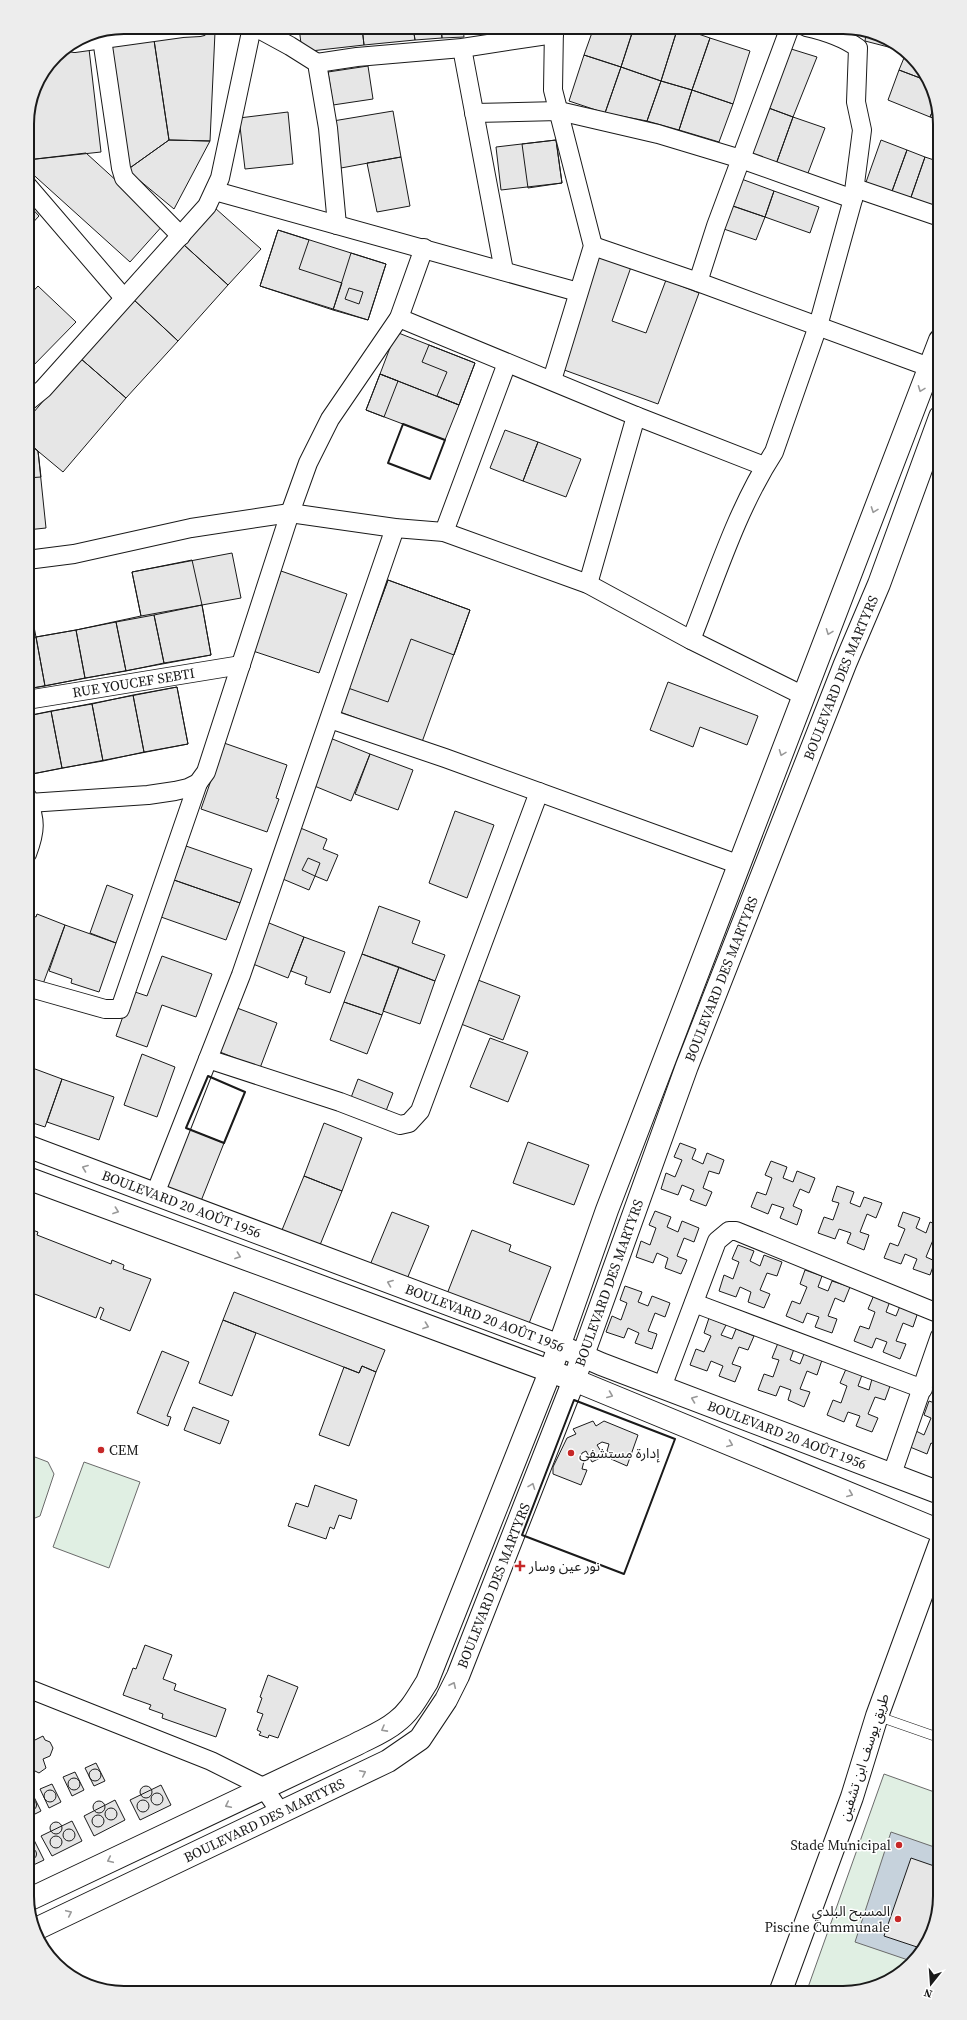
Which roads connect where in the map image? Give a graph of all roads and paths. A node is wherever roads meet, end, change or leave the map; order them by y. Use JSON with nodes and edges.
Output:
{"nodes":[{"id":1,"x":138,"y":34,"type":"edge"},
{"id":2,"x":251,"y":34,"type":"edge"},
{"id":3,"x":268,"y":34,"type":"edge"},
{"id":4,"x":534,"y":34,"type":"edge"},
{"id":5,"x":554,"y":34,"type":"edge"},
{"id":6,"x":787,"y":34,"type":"edge"},
{"id":7,"x":830,"y":34,"type":"edge"},
{"id":8,"x":102,"y":39,"type":"junction"},
{"id":9,"x":90,"y":41,"type":"edge"},
{"id":10,"x":462,"y":48,"type":"junction"},
{"id":11,"x":317,"y":63,"type":"junction"},
{"id":12,"x":559,"y":111,"type":"junction"},
{"id":13,"x":474,"y":113,"type":"junction"},
{"id":14,"x":741,"y":159,"type":"junction"},
{"id":15,"x":214,"y":191,"type":"junction"},
{"id":16,"x":34,"y":193,"type":"edge"},
{"id":17,"x":854,"y":193,"type":"junction"},
{"id":18,"x":933,"y":215,"type":"edge"},
{"id":19,"x":337,"y":225,"type":"junction"},
{"id":20,"x":181,"y":236,"type":"junction"},
{"id":21,"x":593,"y":246,"type":"junction"},
{"id":22,"x":424,"y":248,"type":"junction"},
{"id":23,"x":504,"y":271,"type":"junction"},
{"id":24,"x":698,"y":282,"type":"junction"},
{"id":25,"x":578,"y":292,"type":"junction"},
{"id":26,"x":124,"y":298,"type":"junction"},
{"id":27,"x":398,"y":318,"type":"junction"},
{"id":28,"x":818,"y":326,"type":"junction"},
{"id":29,"x":933,"y":357,"type":"edge"},
{"id":30,"x":507,"y":363,"type":"junction"},
{"id":31,"x":929,"y":367,"type":"junction"},
{"id":32,"x":552,"y":380,"type":"junction"},
{"id":33,"x":34,"y":396,"type":"edge"},
{"id":34,"x":636,"y":416,"type":"junction"},
{"id":35,"x":933,"y":436,"type":"edge"},
{"id":36,"x":764,"y":466,"type":"junction"},
{"id":37,"x":290,"y":513,"type":"junction"},
{"id":38,"x":395,"y":528,"type":"junction"},
{"id":39,"x":444,"y":532,"type":"junction"},
{"id":40,"x":34,"y":559,"type":"edge"},
{"id":41,"x":588,"y":584,"type":"junction"},
{"id":42,"x":691,"y":640,"type":"junction"},
{"id":43,"x":241,"y":665,"type":"junction"},
{"id":44,"x":804,"y":696,"type":"junction"},
{"id":45,"x":34,"y":699,"type":"edge"},
{"id":46,"x":330,"y":719,"type":"junction"},
{"id":47,"x":198,"y":783,"type":"junction"},
{"id":48,"x":539,"y":792,"type":"junction"},
{"id":49,"x":34,"y":799,"type":"edge"},
{"id":50,"x":34,"y":814,"type":"edge"},
{"id":51,"x":34,"y":829,"type":"edge"},
{"id":52,"x":740,"y":865,"type":"junction"},
{"id":53,"x":34,"y":989,"type":"edge"},
{"id":54,"x":208,"y":1059,"type":"junction"},
{"id":55,"x":34,"y":1149,"type":"edge"},
{"id":56,"x":34,"y":1181,"type":"edge"},
{"id":57,"x":155,"y":1194,"type":"junction"},
{"id":58,"x":694,"y":1303,"type":"junction"},
{"id":59,"x":933,"y":1311,"type":"edge"},
{"id":60,"x":560,"y":1346,"type":"junction"},
{"id":61,"x":582,"y":1356,"type":"junction"},
{"id":62,"x":933,"y":1358,"type":"edge"},
{"id":63,"x":550,"y":1372,"type":"junction"},
{"id":64,"x":574,"y":1380,"type":"junction"},
{"id":65,"x":662,"y":1387,"type":"junction"},
{"id":66,"x":923,"y":1389,"type":"junction"},
{"id":67,"x":892,"y":1474,"type":"junction"},
{"id":68,"x":933,"y":1490,"type":"edge"},
{"id":69,"x":933,"y":1528,"type":"edge"},
{"id":70,"x":933,"y":1563,"type":"edge"},
{"id":71,"x":34,"y":1691,"type":"edge"},
{"id":72,"x":876,"y":1716,"type":"junction"},
{"id":73,"x":933,"y":1736,"type":"edge"},
{"id":74,"x":263,"y":1787,"type":"junction"},
{"id":75,"x":281,"y":1813,"type":"junction"},
{"id":76,"x":34,"y":1897,"type":"edge"},
{"id":77,"x":40,"y":1927,"type":"edge"},
{"id":78,"x":779,"y":1986,"type":"edge"}],
"edges":[{"from":1,"to":8,"type":"street"},
{"from":2,"to":15,"type":"street"},
{"from":3,"to":11,"type":"street"},
{"from":4,"to":10,"type":"street"},
{"from":5,"to":12,"type":"street"},
{"from":6,"to":14,"type":"street"},
{"from":7,"to":17,"type":"street"},
{"from":8,"to":9,"type":"street"},
{"from":8,"to":20,"type":"street"},
{"from":10,"to":11,"type":"street"},
{"from":10,"to":13,"type":"street"},
{"from":11,"to":19,"type":"street"},
{"from":12,"to":13,"type":"street"},
{"from":12,"to":14,"type":"street"},
{"from":12,"to":21,"type":"street"},
{"from":13,"to":23,"type":"street"},
{"from":14,"to":17,"type":"street"},
{"from":14,"to":24,"type":"street"},
{"from":15,"to":19,"type":"street"},
{"from":15,"to":20,"type":"street"},
{"from":16,"to":26,"type":"street"},
{"from":17,"to":18,"type":"street"},
{"from":17,"to":28,"type":"street"},
{"from":19,"to":22,"type":"street"},
{"from":20,"to":26,"type":"street"},
{"from":21,"to":24,"type":"street"},
{"from":21,"to":25,"type":"street"},
{"from":22,"to":23,"type":"street"},
{"from":22,"to":27,"type":"street"},
{"from":23,"to":25,"type":"street"},
{"from":24,"to":28,"type":"street"},
{"from":25,"to":32,"type":"street"},
{"from":26,"to":33,"type":"street"},
{"from":27,"to":30,"type":"street"},
{"from":27,"to":37,"type":"street"},
{"from":28,"to":31,"type":"street"},
{"from":28,"to":36,"type":"street"},
{"from":29,"to":31,"type":"street","name":"BOULEVARD DES MARTYRS"},
{"from":30,"to":32,"type":"street"},
{"from":30,"to":39,"type":"street"},
{"from":31,"to":44,"type":"street","name":"BOULEVARD DES MARTYRS","one_way":true},
{"from":32,"to":34,"type":"street"},
{"from":34,"to":36,"type":"street"},
{"from":34,"to":41,"type":"street"},
{"from":35,"to":61,"type":"street","name":"BOULEVARD DES MARTYRS"},
{"from":36,"to":42,"type":"street"},
{"from":37,"to":38,"type":"street"},
{"from":37,"to":40,"type":"street"},
{"from":37,"to":43,"type":"street"},
{"from":38,"to":39,"type":"street"},
{"from":38,"to":46,"type":"street"},
{"from":39,"to":41,"type":"street"},
{"from":41,"to":42,"type":"street"},
{"from":42,"to":44,"type":"street"},
{"from":43,"to":45,"type":"street","name":"RUE YOUCEF SEBTI"},
{"from":43,"to":47,"type":"street"},
{"from":44,"to":52,"type":"street","name":"BOULEVARD DES MARTYRS","one_way":true},
{"from":46,"to":48,"type":"street"},
{"from":46,"to":54,"type":"street"},
{"from":47,"to":49,"type":"street"},
{"from":47,"to":53,"type":"street"},
{"from":48,"to":52,"type":"street"},
{"from":48,"to":54,"type":"street"},
{"from":50,"to":51,"type":"street"},
{"from":52,"to":60,"type":"street","name":"BOULEVARD DES MARTYRS"},
{"from":54,"to":57,"type":"street"},
{"from":57,"to":55,"type":"street","name":"BOULEVARD 20 AOÛT 1956","one_way":true},
{"from":56,"to":63,"type":"street","name":"BOULEVARD 20 AOÛT 1956","one_way":true},
{"from":60,"to":57,"type":"street","name":"BOULEVARD 20 AOÛT 1956","one_way":true},
{"from":58,"to":59,"type":"street"},
{"from":58,"to":65,"type":"street"},
{"from":58,"to":66,"type":"street"},
{"from":60,"to":61,"type":"street","name":"BOULEVARD 20 AOÛT 1956"},
{"from":60,"to":63,"type":"street","name":"BOULEVARD DES MARTYRS"},
{"from":61,"to":64,"type":"street","name":"BOULEVARD DES MARTYRS"},
{"from":61,"to":65,"type":"street","name":"BOULEVARD 20 AOÛT 1956"},
{"from":62,"to":66,"type":"street"},
{"from":63,"to":64,"type":"street","name":"BOULEVARD 20 AOÛT 1956"},
{"from":63,"to":74,"type":"street","name":"BOULEVARD DES MARTYRS","one_way":true},
{"from":64,"to":69,"type":"street","name":"BOULEVARD 20 AOÛT 1956","one_way":true},
{"from":75,"to":64,"type":"street","name":"BOULEVARD DES MARTYRS","one_way":true},
{"from":67,"to":65,"type":"street","name":"BOULEVARD 20 AOÛT 1956","one_way":true},
{"from":66,"to":67,"type":"street"},
{"from":67,"to":68,"type":"street","name":"BOULEVARD 20 AOÛT 1956"},
{"from":70,"to":72,"type":"street","name":"طريق يوسف ابن تشفين"},
{"from":71,"to":74,"type":"street"},
{"from":72,"to":73,"type":"lane"},
{"from":72,"to":78,"type":"street","name":"طريق يوسف ابن تشفين"},
{"from":74,"to":75,"type":"street"},
{"from":74,"to":76,"type":"street","one_way":true},
{"from":77,"to":75,"type":"street","name":"BOULEVARD DES MARTYRS","one_way":true}]}
